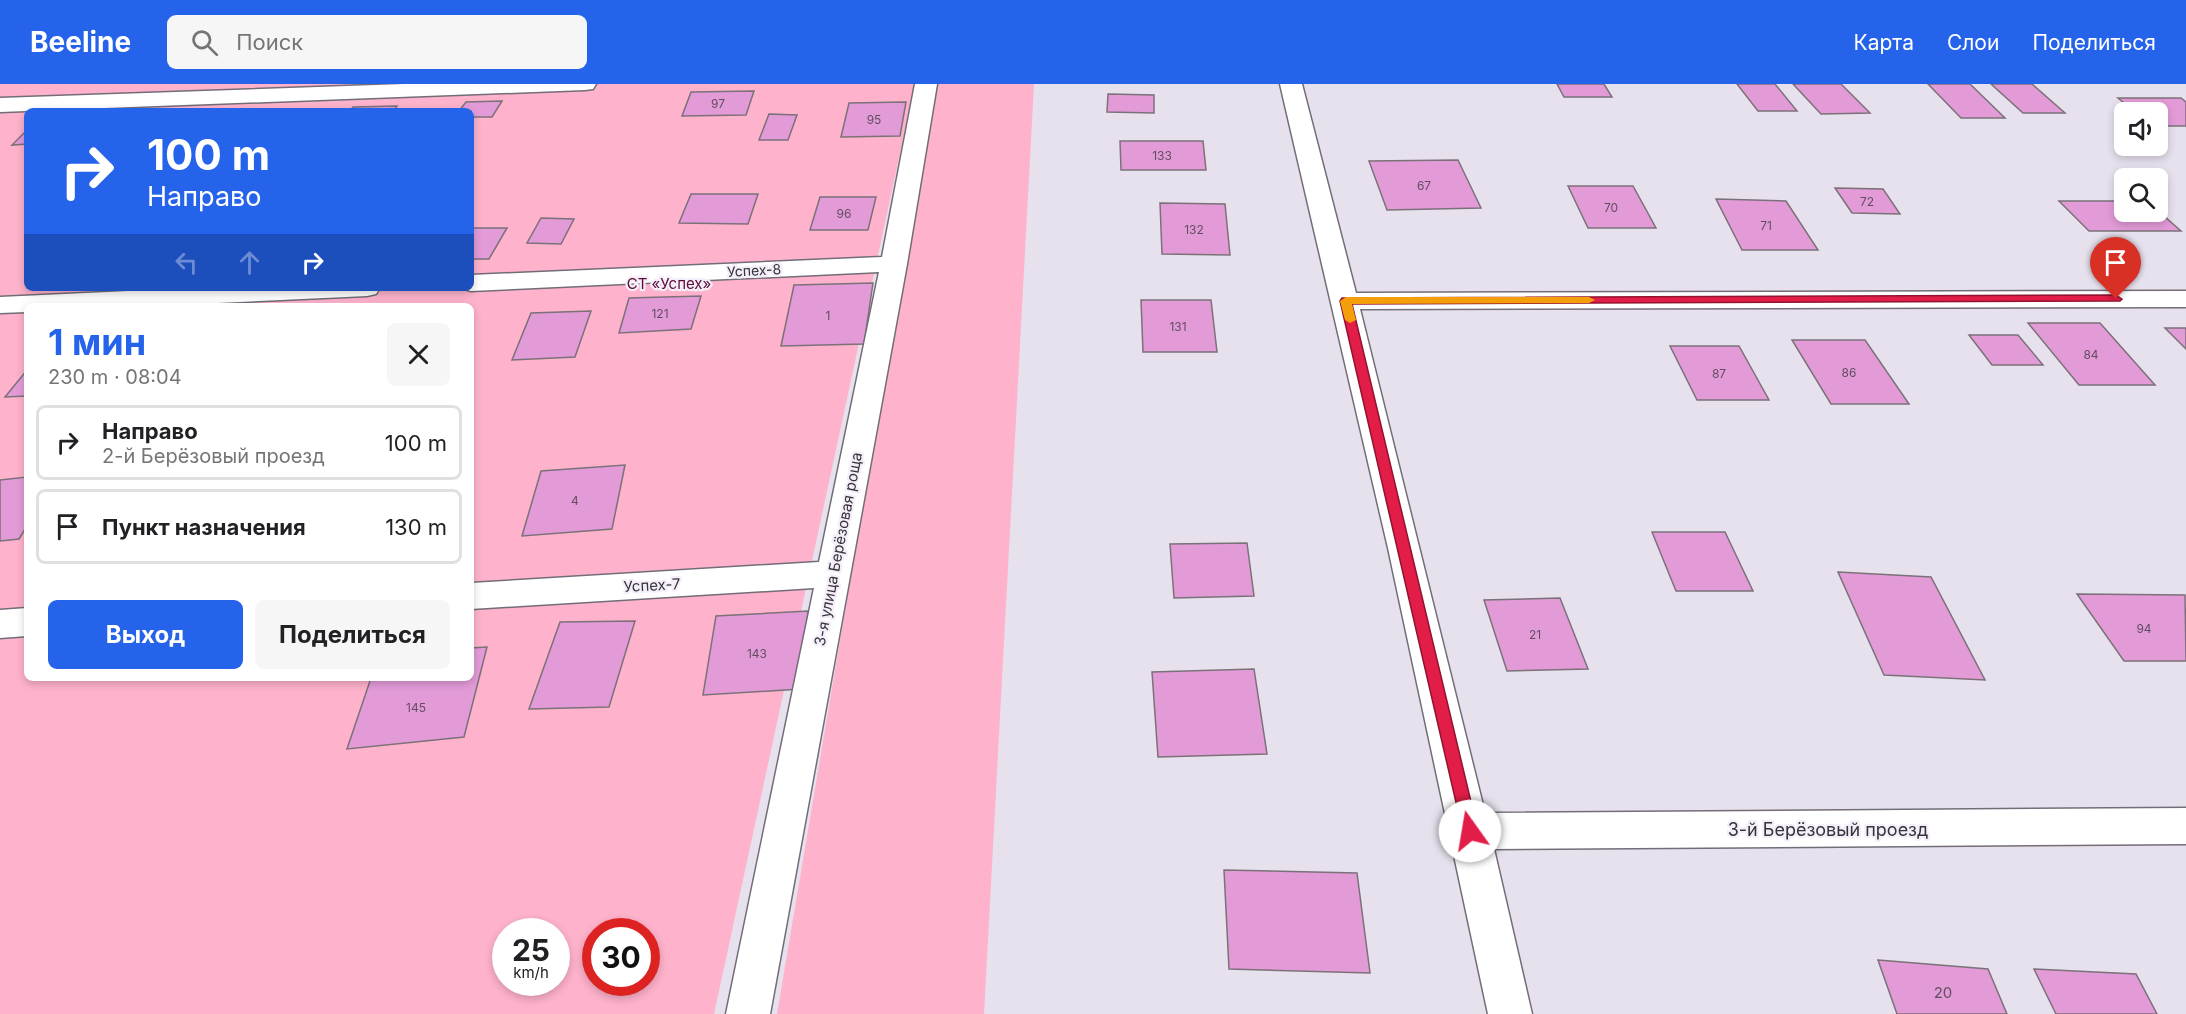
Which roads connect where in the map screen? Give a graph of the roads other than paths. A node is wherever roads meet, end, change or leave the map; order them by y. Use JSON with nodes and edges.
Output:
{"nodes":[{"id":1,"x":585,"y":84,"type":"edge"},
{"id":2,"x":926,"y":84,"type":"edge"},
{"id":3,"x":1291,"y":84,"type":"edge"},
{"id":4,"x":0,"y":105,"type":"edge"},
{"id":5,"x":894,"y":264,"type":"junction"},
{"id":6,"x":474,"y":283,"type":"edge"},
{"id":7,"x":302,"y":291,"type":"edge"},
{"id":8,"x":2186,"y":299,"type":"edge"},
{"id":9,"x":1346,"y":301,"type":"junction"},
{"id":10,"x":43,"y":303,"type":"edge"},
{"id":11,"x":24,"y":304,"type":"edge"},
{"id":12,"x":0,"y":305,"type":"edge"},
{"id":13,"x":832,"y":574,"type":"junction"},
{"id":14,"x":474,"y":596,"type":"edge"},
{"id":15,"x":24,"y":622,"type":"edge"},
{"id":16,"x":0,"y":624,"type":"edge"},
{"id":17,"x":2186,"y":826,"type":"edge"},
{"id":18,"x":1470,"y":831,"type":"junction"},
{"id":19,"x":748,"y":1014,"type":"edge"},
{"id":20,"x":1510,"y":1014,"type":"edge"}],
"edges":[{"from":1,"to":4,"type":"street"},
{"from":2,"to":5,"type":"street","name":"3-я улица Берёзовая роща"},
{"from":3,"to":9,"type":"street"},
{"from":5,"to":6,"type":"street","name":"Успех-8"},
{"from":5,"to":13,"type":"street","name":"3-я улица Берёзовая роща"},
{"from":7,"to":10,"type":"street"},
{"from":8,"to":9,"type":"street"},
{"from":9,"to":18,"type":"street"},
{"from":11,"to":12,"type":"street"},
{"from":13,"to":14,"type":"street","name":"Успех-7"},
{"from":13,"to":19,"type":"street","name":"3-я улица Берёзовая роща"},
{"from":15,"to":16,"type":"street"},
{"from":17,"to":18,"type":"street","name":"3-й Берёзовый проезд"},
{"from":18,"to":20,"type":"street"}]}
